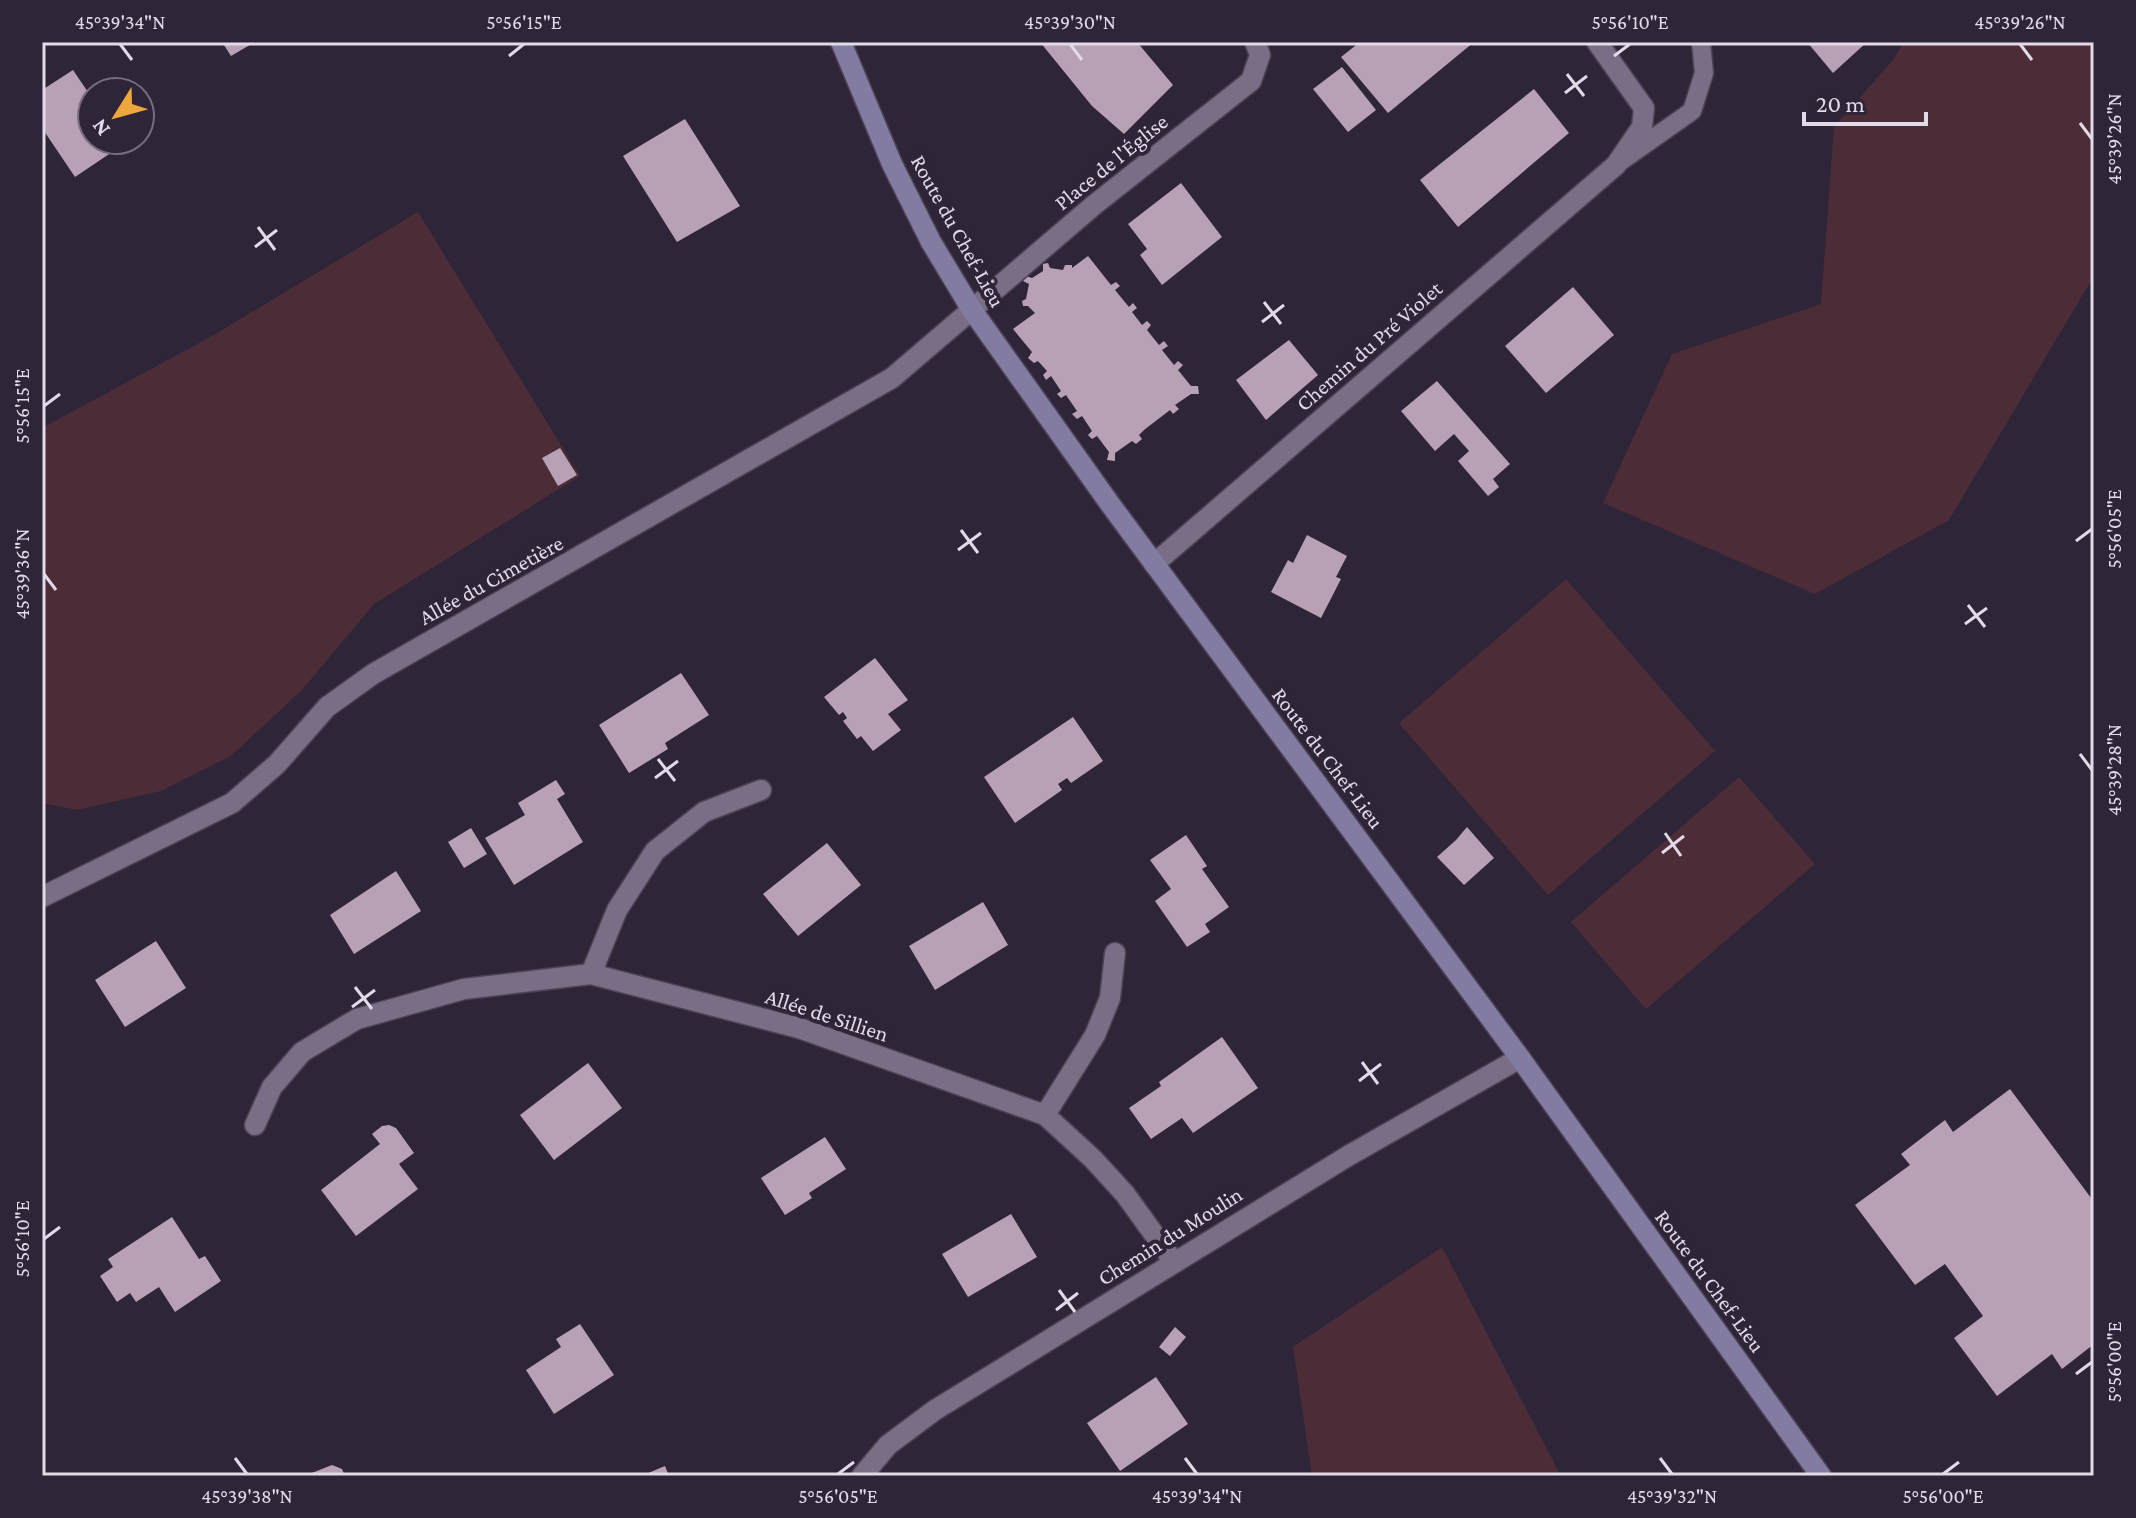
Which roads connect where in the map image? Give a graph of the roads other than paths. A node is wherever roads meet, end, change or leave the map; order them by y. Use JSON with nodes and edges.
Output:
{"nodes":[{"id":1,"x":841,"y":42,"type":"edge"},
{"id":2,"x":1255,"y":42,"type":"edge"},
{"id":3,"x":1597,"y":42,"type":"edge"},
{"id":4,"x":1701,"y":42,"type":"edge"},
{"id":5,"x":1616,"y":165,"type":"junction"},
{"id":6,"x":972,"y":310,"type":"junction"},
{"id":7,"x":1154,"y":564,"type":"junction"},
{"id":8,"x":761,"y":790,"type":"dead end"},
{"id":9,"x":42,"y":897,"type":"edge"},
{"id":10,"x":1115,"y":953,"type":"dead end"},
{"id":11,"x":591,"y":974,"type":"junction"},
{"id":12,"x":1520,"y":1058,"type":"junction"},
{"id":13,"x":1045,"y":1115,"type":"junction"},
{"id":14,"x":255,"y":1125,"type":"dead end"},
{"id":15,"x":1174,"y":1262,"type":"junction"},
{"id":16,"x":862,"y":1476,"type":"edge"},
{"id":17,"x":1821,"y":1476,"type":"edge"}],
"edges":[{"from":1,"to":6,"type":"main road","name":"Route du Chef-Lieu"},
{"from":2,"to":6,"type":"street","name":"Place de l'Église"},
{"from":3,"to":5,"type":"street","name":"Chemin du Pré Violet"},
{"from":4,"to":5,"type":"lane","name":"Chemin du Pré Violet"},
{"from":5,"to":7,"type":"street","name":"Chemin du Pré Violet"},
{"from":6,"to":7,"type":"main road","name":"Route du Chef-Lieu"},
{"from":6,"to":9,"type":"street","name":"Allée du Cimetière"},
{"from":7,"to":12,"type":"main road","name":"Route du Chef-Lieu"},
{"from":8,"to":11,"type":"street"},
{"from":10,"to":13,"type":"street"},
{"from":11,"to":13,"type":"street","name":"Allée de Sillien"},
{"from":11,"to":14,"type":"street","name":"Allée de Sillien"},
{"from":12,"to":15,"type":"street","name":"Chemin du Moulin"},
{"from":12,"to":17,"type":"main road","name":"Route du Chef-Lieu"},
{"from":13,"to":15,"type":"street","name":"Allée de Sillien"},
{"from":15,"to":16,"type":"street","name":"Chemin du Moulin"}]}
